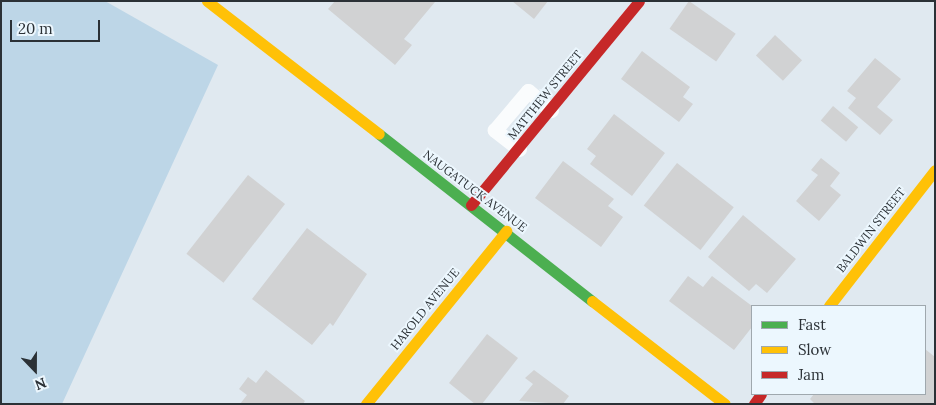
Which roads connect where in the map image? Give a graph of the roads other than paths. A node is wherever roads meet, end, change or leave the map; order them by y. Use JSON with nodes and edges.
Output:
{"nodes":[{"id":1,"x":207,"y":1,"type":"edge"},
{"id":2,"x":639,"y":1,"type":"edge"},
{"id":3,"x":551,"y":110,"type":"junction"},
{"id":4,"x":519,"y":149,"type":"junction"},
{"id":5,"x":935,"y":170,"type":"edge"},
{"id":6,"x":471,"y":205,"type":"junction"},
{"id":7,"x":506,"y":231,"type":"junction"},
{"id":8,"x":830,"y":305,"type":"edge"},
{"id":9,"x":366,"y":404,"type":"edge"},
{"id":10,"x":725,"y":404,"type":"edge"}],
"edges":[{"from":1,"to":6,"type":"street","name":"NAUGATUCK AVENUE"},
{"from":2,"to":3,"type":"street","name":"MATTHEW STREET"},
{"from":3,"to":4,"type":"street","name":"MATTHEW STREET"},
{"from":3,"to":4,"type":"lane"},
{"from":4,"to":6,"type":"street","name":"MATTHEW STREET"},
{"from":5,"to":8,"type":"street","name":"BALDWIN STREET"},
{"from":6,"to":7,"type":"street","name":"NAUGATUCK AVENUE"},
{"from":7,"to":9,"type":"street","name":"HAROLD AVENUE"},
{"from":7,"to":10,"type":"street","name":"NAUGATUCK AVENUE"}]}
